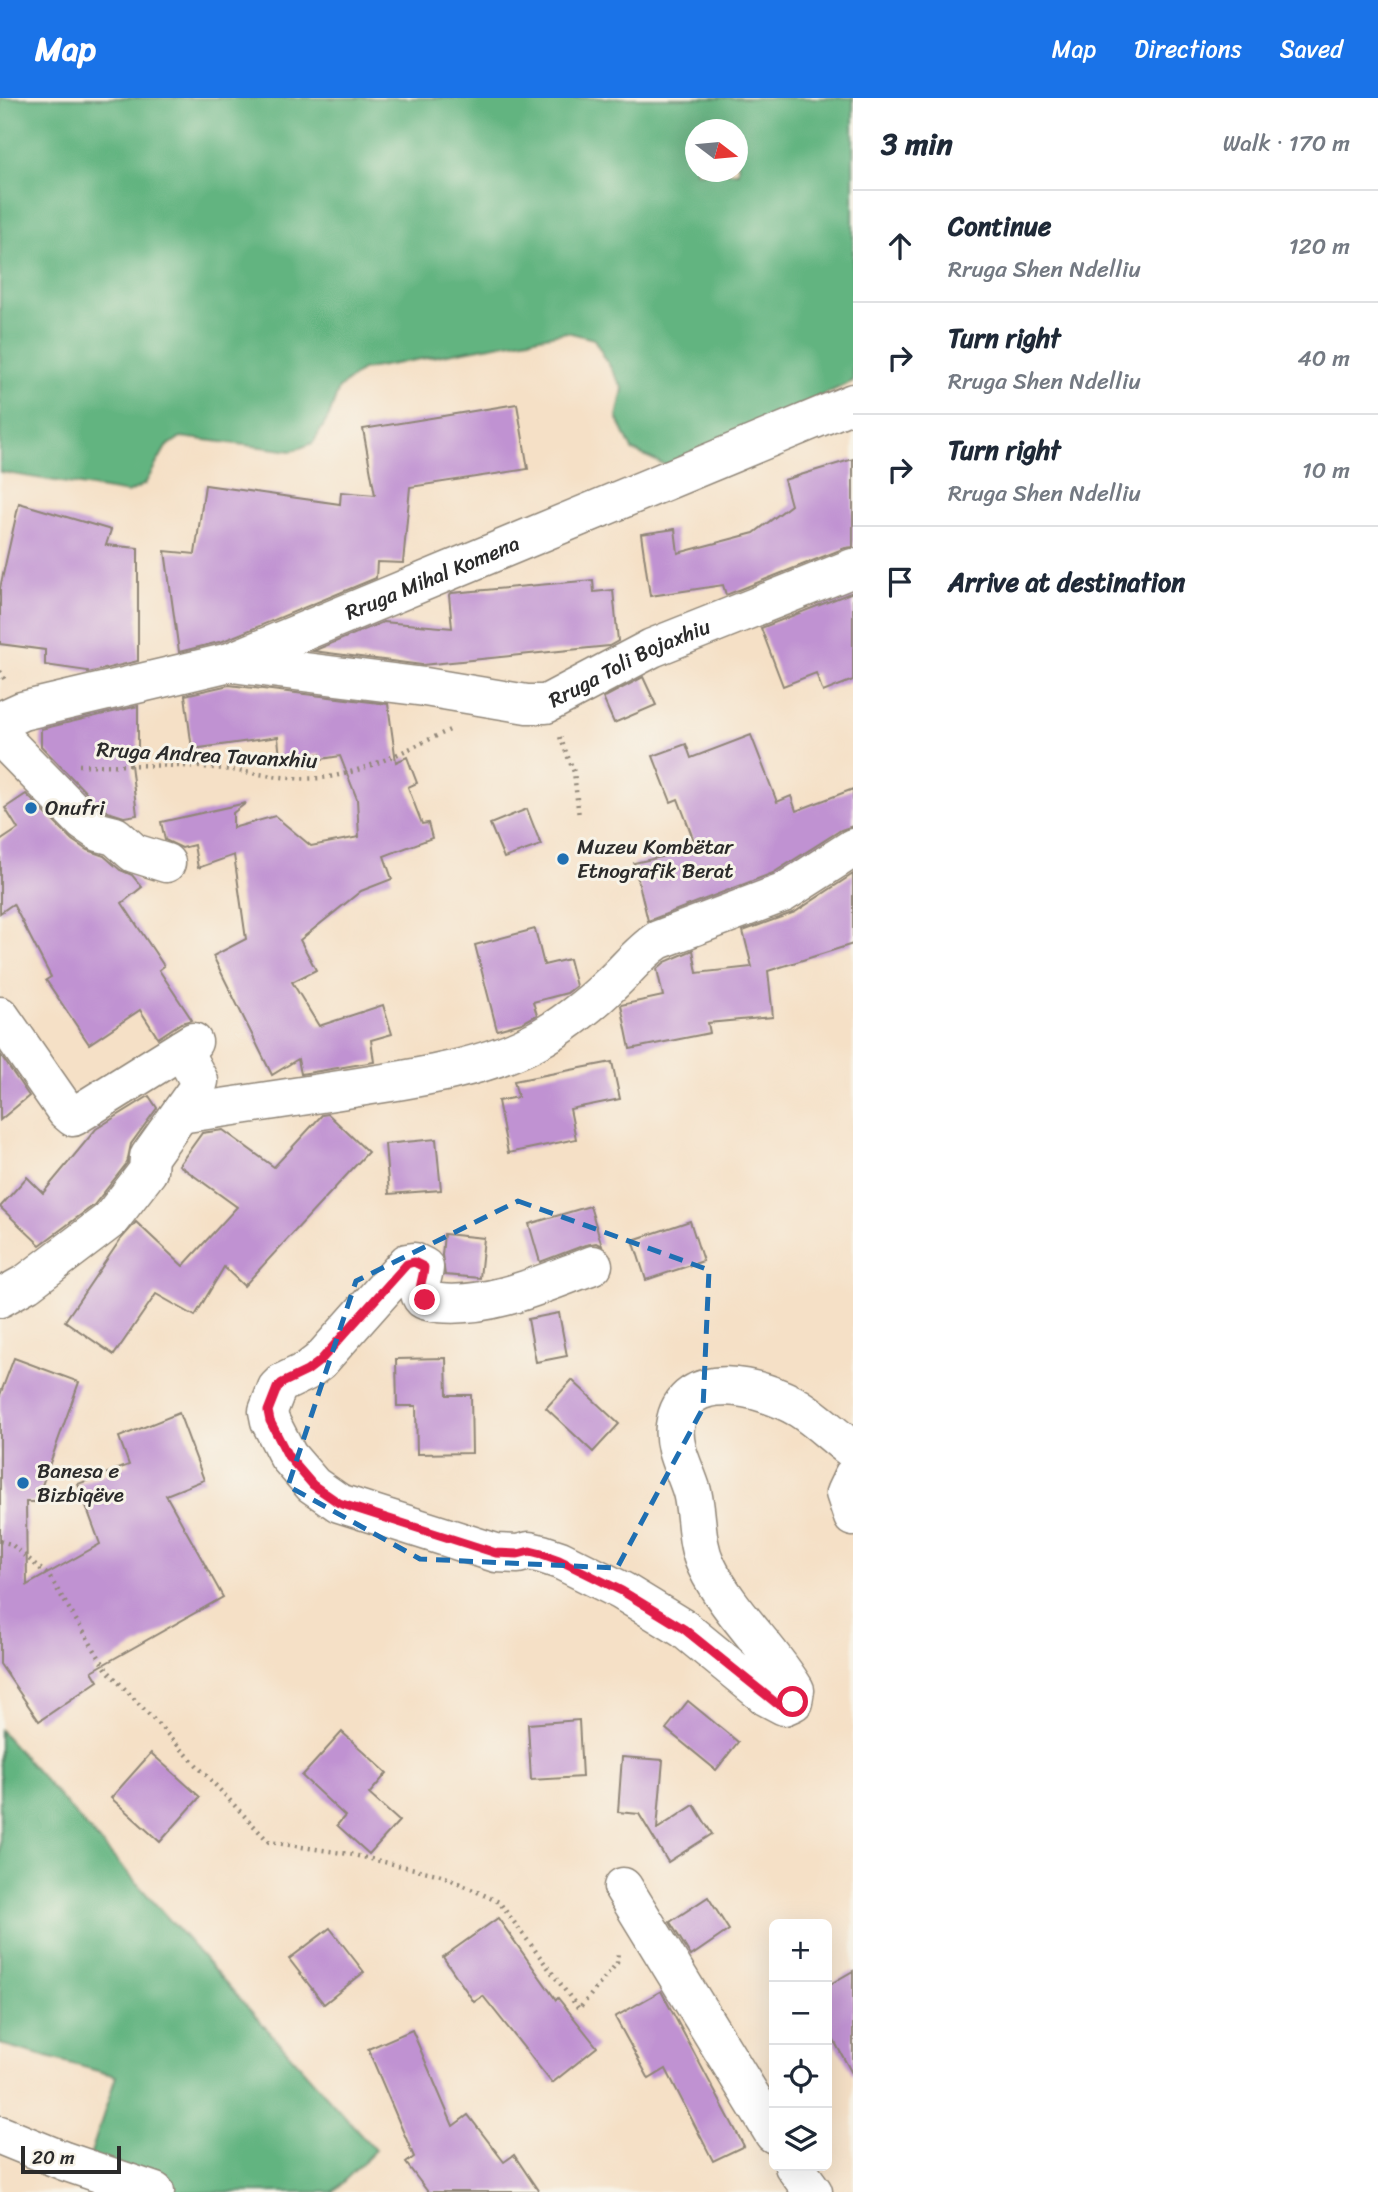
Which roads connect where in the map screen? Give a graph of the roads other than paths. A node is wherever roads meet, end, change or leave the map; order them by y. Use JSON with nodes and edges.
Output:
{"nodes":[{"id":1,"x":853,"y":403,"type":"edge"},
{"id":2,"x":853,"y":568,"type":"edge"},
{"id":3,"x":230,"y":662,"type":"junction"},
{"id":4,"x":0,"y":721,"type":"edge"},
{"id":5,"x":0,"y":736,"type":"edge"},
{"id":6,"x":853,"y":848,"type":"edge"},
{"id":7,"x":166,"y":863,"type":"dead end"},
{"id":8,"x":2,"y":1025,"type":"edge"},
{"id":9,"x":180,"y":1114,"type":"junction"},
{"id":10,"x":593,"y":1265,"type":"dead end"},
{"id":11,"x":0,"y":1298,"type":"edge"},
{"id":12,"x":853,"y":1450,"type":"edge"},
{"id":13,"x":853,"y":1476,"type":"edge"},
{"id":14,"x":853,"y":1517,"type":"edge"},
{"id":15,"x":623,"y":1887,"type":"dead end"},
{"id":16,"x":769,"y":2126,"type":"edge"},
{"id":17,"x":0,"y":2135,"type":"edge"},
{"id":18,"x":798,"y":2171,"type":"edge"},
{"id":19,"x":155,"y":2192,"type":"edge"},
{"id":20,"x":813,"y":2192,"type":"edge"}],
"edges":[{"from":1,"to":3,"type":"street","name":"Rruga Mihal Komena"},
{"from":2,"to":3,"type":"street","name":"Rruga Toli Bojaxhiu"},
{"from":3,"to":4,"type":"street","name":"Rruga Mihal Komena"},
{"from":5,"to":7,"type":"street"},
{"from":6,"to":9,"type":"street"},
{"from":8,"to":9,"type":"street"},
{"from":9,"to":11,"type":"street"},
{"from":10,"to":12,"type":"street"},
{"from":13,"to":14,"type":"street"},
{"from":15,"to":16,"type":"street"},
{"from":17,"to":19,"type":"street"},
{"from":18,"to":20,"type":"street"}]}
